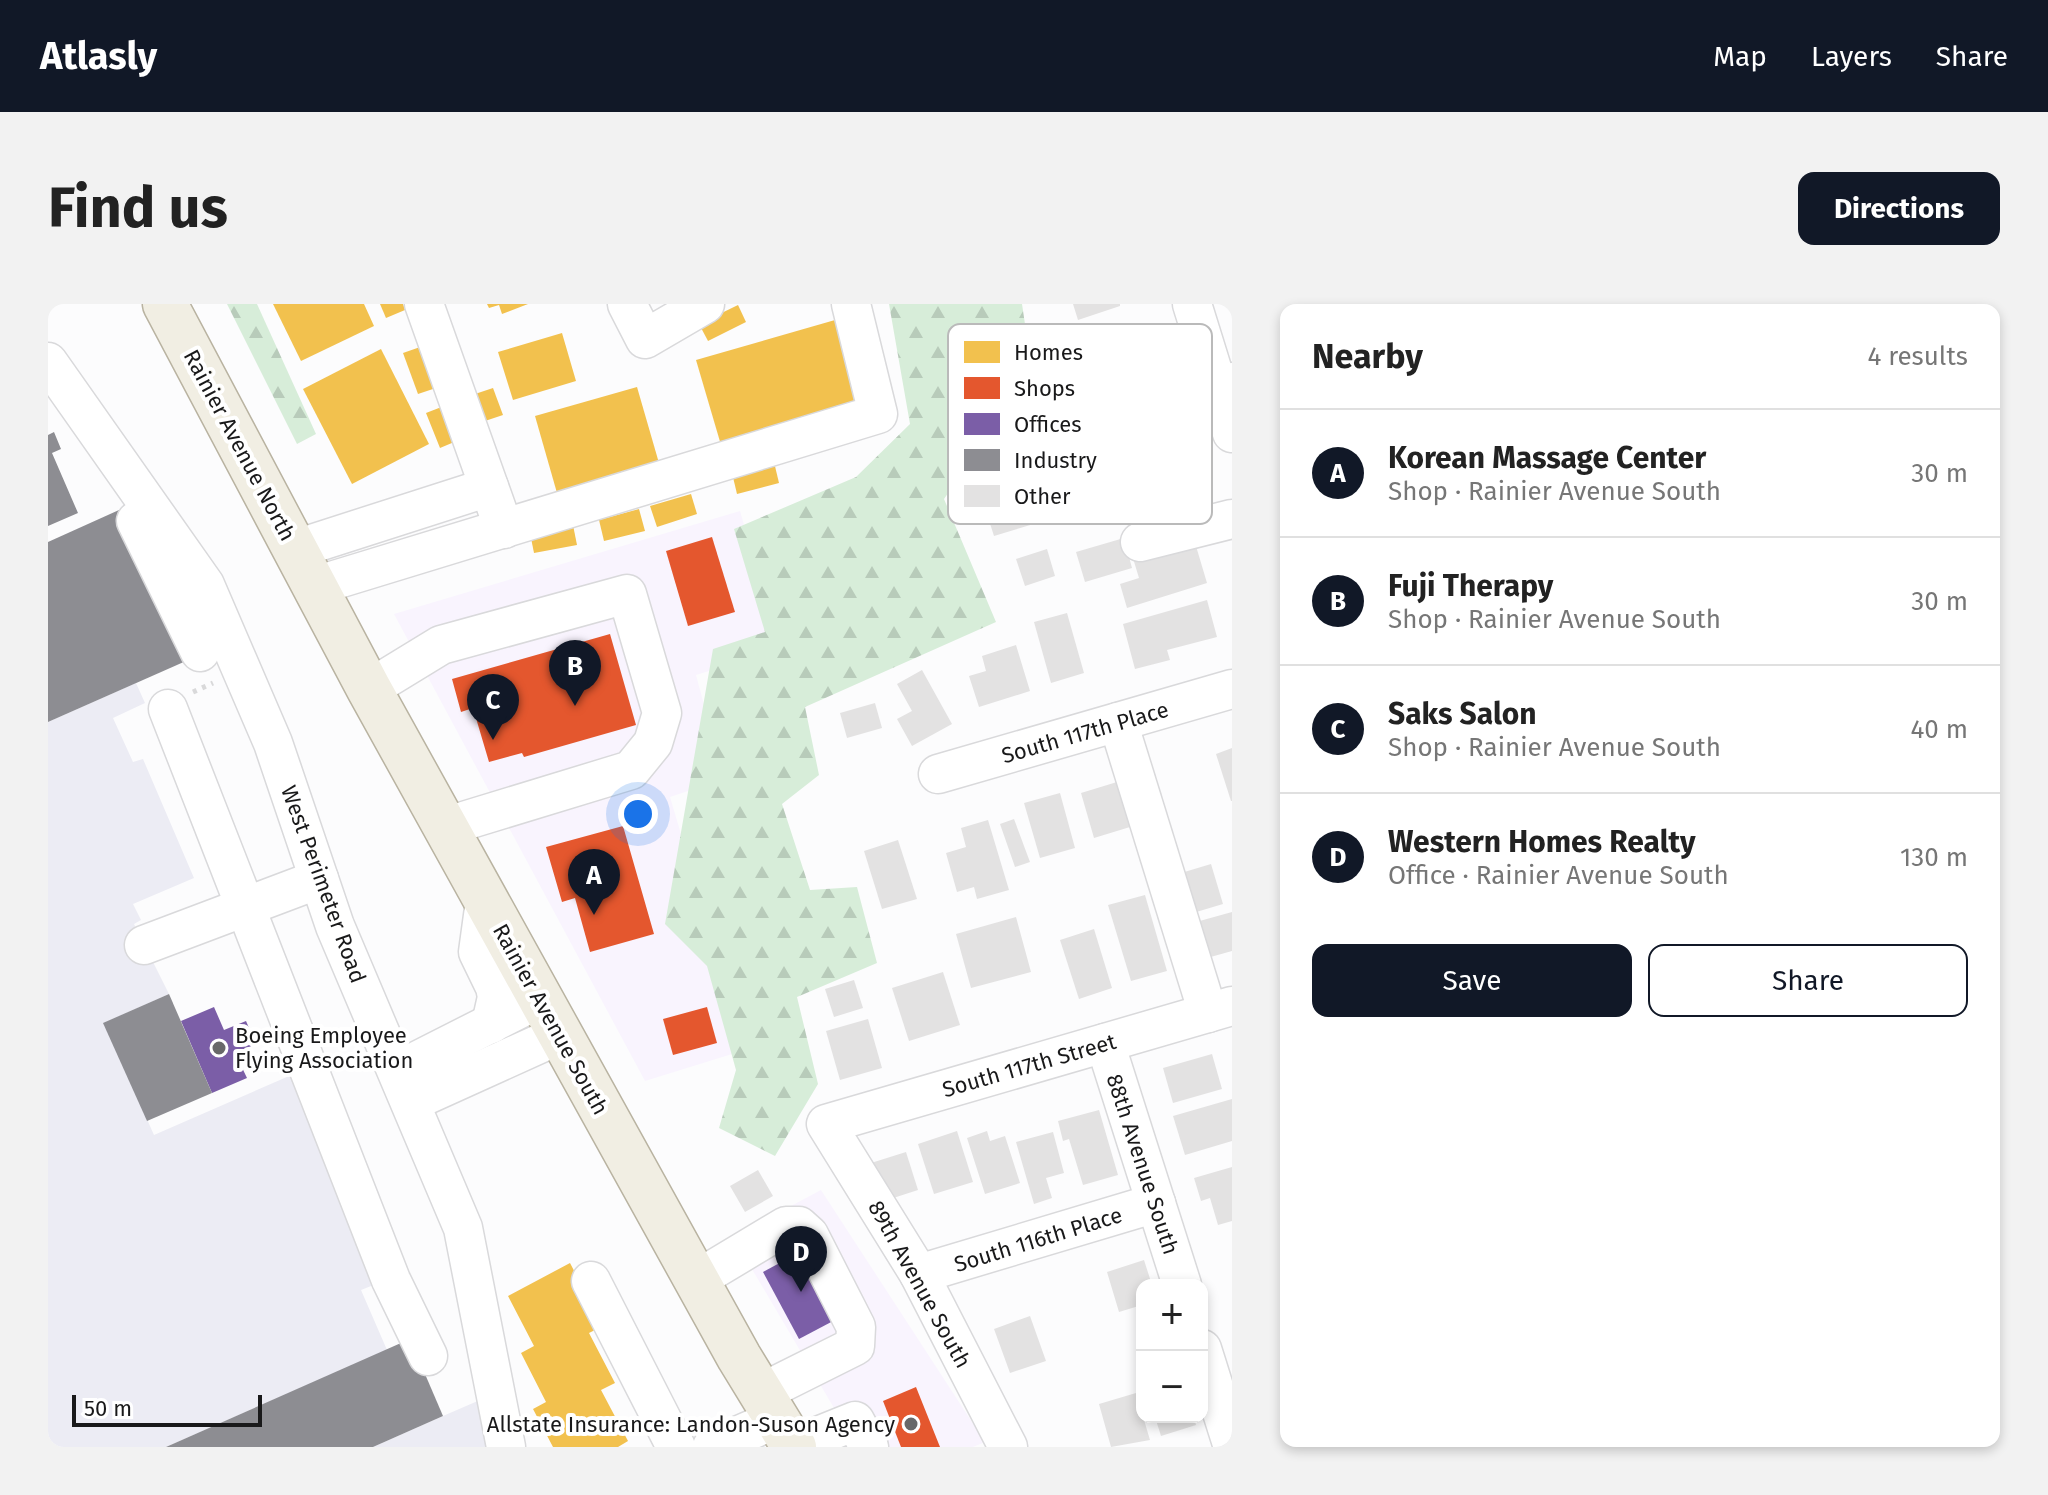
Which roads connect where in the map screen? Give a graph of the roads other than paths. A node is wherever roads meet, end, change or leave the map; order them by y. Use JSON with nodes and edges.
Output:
{"nodes":[{"id":1,"x":165,"y":304,"type":"edge"},
{"id":2,"x":424,"y":304,"type":"edge"},
{"id":3,"x":627,"y":304,"type":"edge"},
{"id":4,"x":705,"y":304,"type":"edge"},
{"id":5,"x":851,"y":304,"type":"edge"},
{"id":6,"x":1192,"y":304,"type":"edge"},
{"id":7,"x":1200,"y":324,"type":"edge"},
{"id":8,"x":1212,"y":352,"type":"edge"},
{"id":9,"x":51,"y":372,"type":"edge"},
{"id":10,"x":1225,"y":384,"type":"edge"},
{"id":11,"x":1232,"y":433,"type":"edge"},
{"id":12,"x":489,"y":487,"type":"junction"},
{"id":13,"x":151,"y":509,"type":"junction"},
{"id":14,"x":415,"y":511,"type":"junction"},
{"id":15,"x":1232,"y":519,"type":"edge"},
{"id":16,"x":504,"y":529,"type":"junction"},
{"id":17,"x":1140,"y":542,"type":"dead end"},
{"id":18,"x":430,"y":552,"type":"junction"},
{"id":19,"x":305,"y":568,"type":"junction"},
{"id":20,"x":200,"y":652,"type":"dead end"},
{"id":21,"x":369,"y":689,"type":"junction"},
{"id":22,"x":1232,"y":689,"type":"edge"},
{"id":23,"x":168,"y":709,"type":"dead end"},
{"id":24,"x":1118,"y":722,"type":"junction"},
{"id":25,"x":938,"y":774,"type":"dead end"},
{"id":26,"x":444,"y":827,"type":"junction"},
{"id":27,"x":319,"y":879,"type":"junction"},
{"id":28,"x":485,"y":901,"type":"junction"},
{"id":29,"x":247,"y":907,"type":"junction"},
{"id":30,"x":144,"y":945,"type":"dead end"},
{"id":31,"x":1220,"y":1009,"type":"edge"},
{"id":32,"x":549,"y":1017,"type":"junction"},
{"id":33,"x":491,"y":1024,"type":"junction"},
{"id":34,"x":1105,"y":1043,"type":"junction"},
{"id":35,"x":404,"y":1087,"type":"junction"},
{"id":36,"x":826,"y":1124,"type":"joint"},
{"id":37,"x":1156,"y":1203,"type":"junction"},
{"id":38,"x":919,"y":1274,"type":"junction"},
{"id":39,"x":1180,"y":1279,"type":"edge"},
{"id":40,"x":696,"y":1280,"type":"junction"},
{"id":41,"x":591,"y":1281,"type":"dead end"},
{"id":42,"x":1203,"y":1351,"type":"edge"},
{"id":43,"x":428,"y":1356,"type":"dead end"},
{"id":44,"x":781,"y":1426,"type":"edge"},
{"id":45,"x":1232,"y":1444,"type":"edge"},
{"id":46,"x":506,"y":1447,"type":"edge"},
{"id":47,"x":676,"y":1447,"type":"edge"},
{"id":48,"x":712,"y":1447,"type":"edge"},
{"id":49,"x":869,"y":1447,"type":"edge"},
{"id":50,"x":1008,"y":1447,"type":"edge"}],
"edges":[{"from":1,"to":19,"type":"main road","name":"Rainier Avenue North"},
{"from":2,"to":12,"type":"street"},
{"from":3,"to":4,"type":"street"},
{"from":5,"to":16,"type":"street"},
{"from":6,"to":7,"type":"street"},
{"from":8,"to":10,"type":"street"},
{"from":9,"to":13,"type":"street","name":"West Perimeter Road"},
{"from":10,"to":11,"type":"street"},
{"from":12,"to":14,"type":"street"},
{"from":12,"to":16,"type":"street"},
{"from":13,"to":20,"type":"street"},
{"from":13,"to":27,"type":"street","name":"West Perimeter Road"},
{"from":14,"to":18,"type":"street"},
{"from":14,"to":19,"type":"street"},
{"from":15,"to":17,"type":"street"},
{"from":16,"to":18,"type":"street"},
{"from":18,"to":19,"type":"street"},
{"from":19,"to":21,"type":"main road","name":"Rainier Avenue South"},
{"from":21,"to":26,"type":"main road","name":"Rainier Avenue South"},
{"from":21,"to":26,"type":"street"},
{"from":22,"to":24,"type":"street","name":"South 117th Place"},
{"from":23,"to":29,"type":"street"},
{"from":24,"to":25,"type":"street","name":"South 117th Place"},
{"from":24,"to":31,"type":"street"},
{"from":26,"to":28,"type":"main road","name":"Rainier Avenue South"},
{"from":27,"to":29,"type":"street"},
{"from":27,"to":35,"type":"street","name":"West Perimeter Road"},
{"from":28,"to":32,"type":"main road","name":"Rainier Avenue South"},
{"from":28,"to":33,"type":"street"},
{"from":29,"to":30,"type":"street"},
{"from":29,"to":43,"type":"street"},
{"from":31,"to":34,"type":"street","name":"South 117th Street"},
{"from":32,"to":33,"type":"street"},
{"from":32,"to":35,"type":"street"},
{"from":32,"to":40,"type":"main road","name":"Rainier Avenue South"},
{"from":33,"to":35,"type":"street"},
{"from":34,"to":36,"type":"street","name":"South 117th Street"},
{"from":34,"to":37,"type":"street","name":"88th Avenue South"},
{"from":35,"to":46,"type":"street","name":"West Perimeter Road"},
{"from":36,"to":38,"type":"street","name":"89th Avenue South"},
{"from":37,"to":38,"type":"street","name":"South 116th Place"},
{"from":37,"to":39,"type":"street","name":"88th Avenue South"},
{"from":38,"to":50,"type":"street","name":"89th Avenue South"},
{"from":40,"to":44,"type":"main road","name":"Rainier Avenue South"},
{"from":40,"to":44,"type":"street"},
{"from":41,"to":47,"type":"street"},
{"from":42,"to":45,"type":"street"},
{"from":44,"to":48,"type":"street"},
{"from":44,"to":49,"type":"street"}]}
